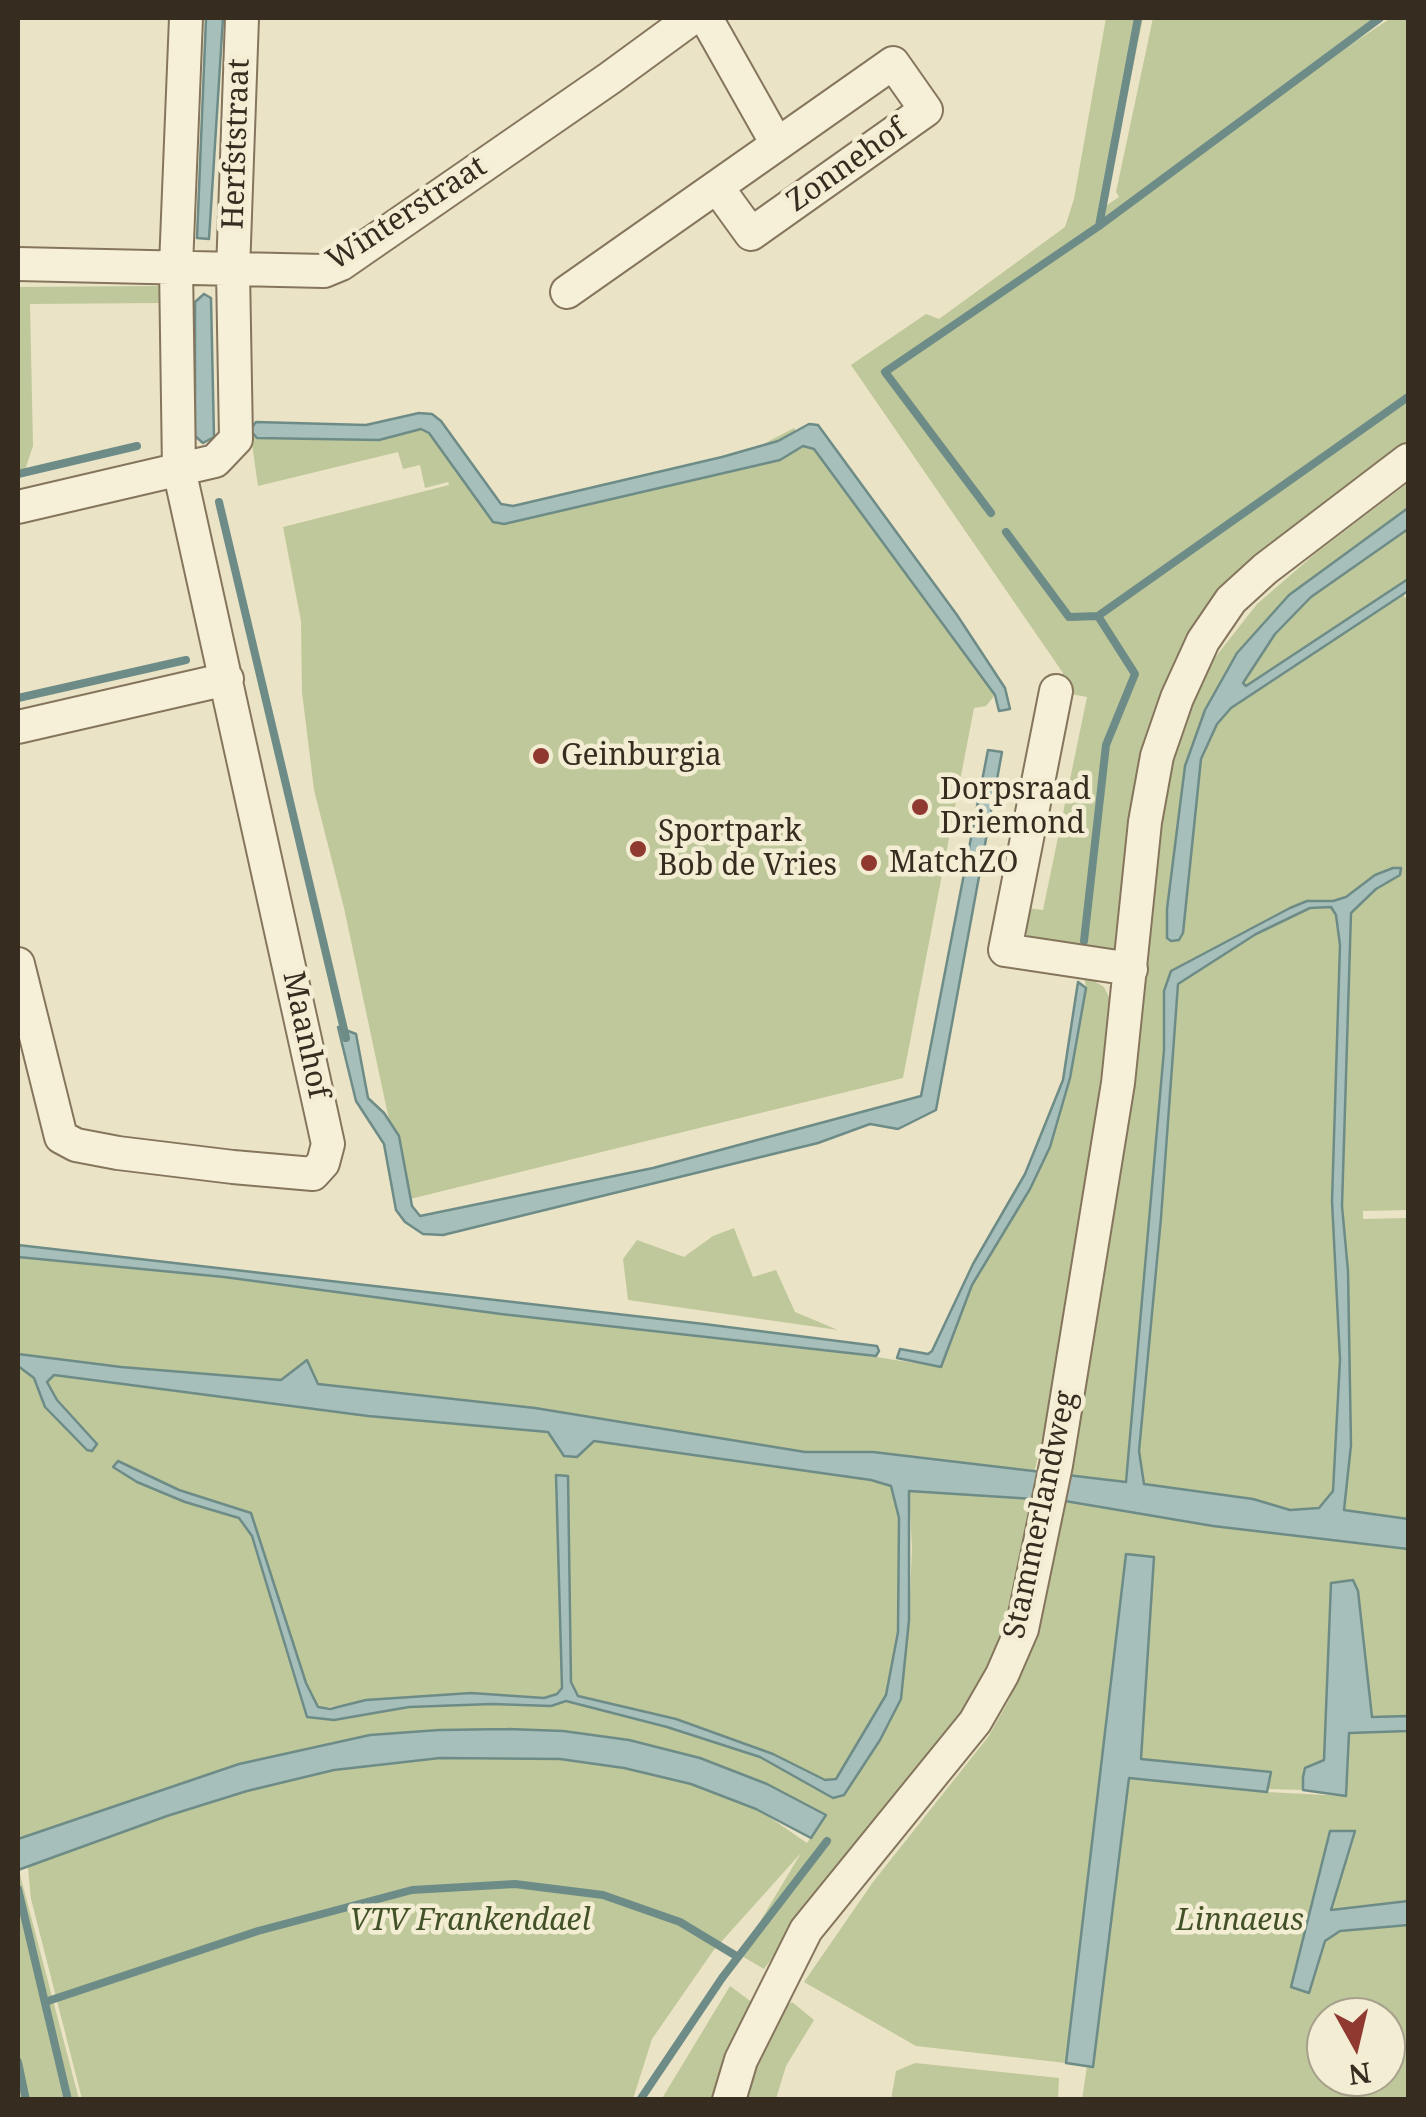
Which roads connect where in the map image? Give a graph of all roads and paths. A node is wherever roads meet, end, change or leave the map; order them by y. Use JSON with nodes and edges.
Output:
{"nodes":[{"id":1,"x":186,"y":18,"type":"edge"},
{"id":2,"x":242,"y":18,"type":"edge"},
{"id":3,"x":692,"y":18,"type":"edge"},
{"id":4,"x":706,"y":18,"type":"edge"},
{"id":5,"x":776,"y":144,"type":"junction"},
{"id":6,"x":717,"y":187,"type":"junction"},
{"id":7,"x":18,"y":264,"type":"edge"},
{"id":8,"x":176,"y":266,"type":"junction"},
{"id":9,"x":232,"y":271,"type":"junction"},
{"id":10,"x":567,"y":292,"type":"dead end"},
{"id":11,"x":1408,"y":460,"type":"edge"},
{"id":12,"x":179,"y":469,"type":"junction"},
{"id":13,"x":18,"y":507,"type":"edge"},
{"id":14,"x":227,"y":679,"type":"junction"},
{"id":15,"x":1056,"y":691,"type":"dead end"},
{"id":16,"x":18,"y":727,"type":"edge"},
{"id":17,"x":18,"y":964,"type":"edge"},
{"id":18,"x":1131,"y":969,"type":"junction"},
{"id":19,"x":729,"y":2100,"type":"edge"}],
"edges":[{"from":1,"to":8,"type":"street","name":"Herfststraat"},
{"from":2,"to":9,"type":"street","name":"Herfststraat"},
{"from":3,"to":9,"type":"street","name":"Winterstraat"},
{"from":4,"to":5,"type":"street","name":"Zonnehof"},
{"from":5,"to":6,"type":"street","name":"Zonnehof"},
{"from":5,"to":6,"type":"street","name":"Zonnehof"},
{"from":6,"to":10,"type":"street","name":"Zonnehof"},
{"from":7,"to":8,"type":"street","name":"Winterstraat"},
{"from":8,"to":9,"type":"street","name":"Winterstraat"},
{"from":8,"to":12,"type":"street","name":"Herfststraat"},
{"from":9,"to":12,"type":"street","name":"Herfststraat"},
{"from":11,"to":18,"type":"street","name":"Stammerlandweg"},
{"from":12,"to":13,"type":"street","name":"Herfststraat"},
{"from":12,"to":14,"type":"street","name":"Herfststraat"},
{"from":14,"to":16,"type":"street"},
{"from":14,"to":17,"type":"street","name":"Maanhof"},
{"from":15,"to":18,"type":"street"},
{"from":18,"to":19,"type":"street","name":"Stammerlandweg"}]}
